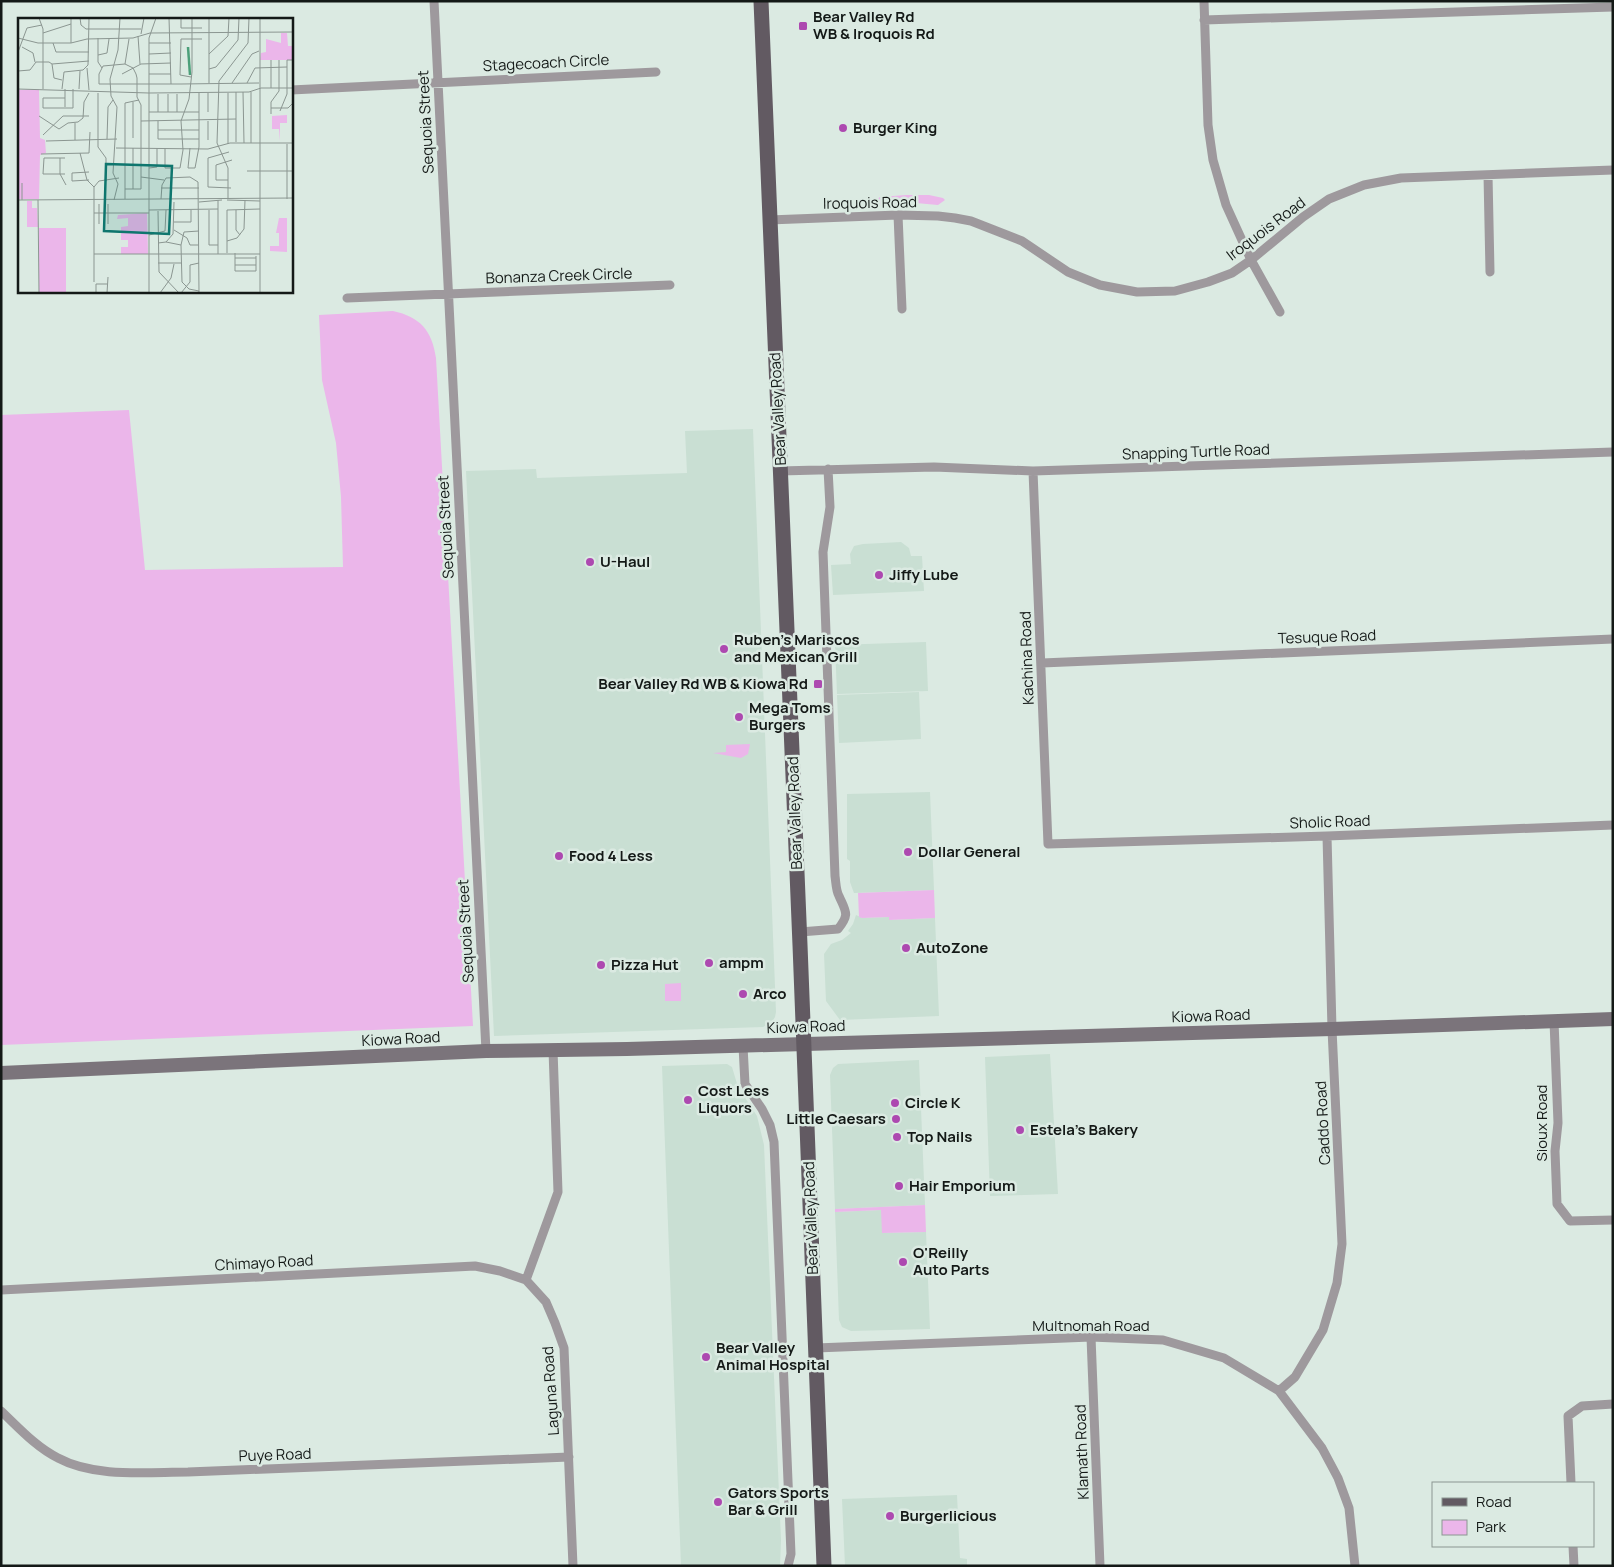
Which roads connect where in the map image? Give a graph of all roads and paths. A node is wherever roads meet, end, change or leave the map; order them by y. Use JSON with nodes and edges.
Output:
{"nodes":[{"id":1,"x":434,"y":1,"type":"edge"},
{"id":2,"x":761,"y":1,"type":"edge"},
{"id":3,"x":1204,"y":1,"type":"edge"},
{"id":4,"x":1513,"y":6,"type":"edge"},
{"id":5,"x":1613,"y":8,"type":"edge"},
{"id":6,"x":1204,"y":20,"type":"junction"},
{"id":7,"x":656,"y":72,"type":"dead end"},
{"id":8,"x":438,"y":82,"type":"junction"},
{"id":9,"x":292,"y":90,"type":"edge"},
{"id":10,"x":1613,"y":170,"type":"edge"},
{"id":11,"x":1488,"y":175,"type":"junction"},
{"id":12,"x":898,"y":215,"type":"junction"},
{"id":13,"x":769,"y":220,"type":"junction"},
{"id":14,"x":1251,"y":260,"type":"junction"},
{"id":15,"x":1490,"y":272,"type":"dead end"},
{"id":16,"x":670,"y":285,"type":"dead end"},
{"id":17,"x":449,"y":294,"type":"junction"},
{"id":18,"x":347,"y":298,"type":"dead end"},
{"id":19,"x":902,"y":309,"type":"dead end"},
{"id":20,"x":1280,"y":312,"type":"dead end"},
{"id":21,"x":1613,"y":452,"type":"edge"},
{"id":22,"x":828,"y":469,"type":"junction"},
{"id":23,"x":780,"y":471,"type":"junction"},
{"id":24,"x":1033,"y":472,"type":"junction"},
{"id":25,"x":1613,"y":638,"type":"edge"},
{"id":26,"x":1042,"y":663,"type":"junction"},
{"id":27,"x":1613,"y":825,"type":"edge"},
{"id":28,"x":1327,"y":836,"type":"junction"},
{"id":29,"x":1048,"y":844,"type":"joint"},
{"id":30,"x":800,"y":932,"type":"junction"},
{"id":31,"x":1613,"y":1019,"type":"edge"},
{"id":32,"x":1554,"y":1021,"type":"junction"},
{"id":33,"x":1332,"y":1029,"type":"junction"},
{"id":34,"x":804,"y":1044,"type":"junction"},
{"id":35,"x":743,"y":1046,"type":"junction"},
{"id":36,"x":553,"y":1050,"type":"junction"},
{"id":37,"x":486,"y":1051,"type":"junction"},
{"id":38,"x":1,"y":1073,"type":"edge"},
{"id":39,"x":1613,"y":1220,"type":"edge"},
{"id":40,"x":526,"y":1280,"type":"junction"},
{"id":41,"x":1,"y":1290,"type":"edge"},
{"id":42,"x":1091,"y":1337,"type":"junction"},
{"id":43,"x":816,"y":1348,"type":"junction"},
{"id":44,"x":1279,"y":1391,"type":"junction"},
{"id":45,"x":1613,"y":1404,"type":"edge"},
{"id":46,"x":1,"y":1411,"type":"edge"},
{"id":47,"x":569,"y":1457,"type":"junction"},
{"id":48,"x":1571,"y":1482,"type":"edge"},
{"id":49,"x":1573,"y":1547,"type":"edge"},
{"id":50,"x":573,"y":1566,"type":"edge"},
{"id":51,"x":788,"y":1566,"type":"edge"},
{"id":52,"x":824,"y":1566,"type":"edge"},
{"id":53,"x":1100,"y":1566,"type":"edge"},
{"id":54,"x":1355,"y":1566,"type":"edge"},
{"id":55,"x":1574,"y":1566,"type":"edge"}],
"edges":[{"from":1,"to":8,"type":"street","name":"Sequoia Street"},
{"from":2,"to":13,"type":"main road","name":"Bear Valley Road"},
{"from":3,"to":6,"type":"street"},
{"from":4,"to":5,"type":"street"},
{"from":4,"to":6,"type":"street"},
{"from":6,"to":14,"type":"street"},
{"from":7,"to":8,"type":"street","name":"Stagecoach Circle"},
{"from":8,"to":9,"type":"street","name":"Stagecoach Circle"},
{"from":8,"to":17,"type":"street","name":"Sequoia Street"},
{"from":10,"to":11,"type":"street","name":"Iroquois Road"},
{"from":11,"to":14,"type":"street","name":"Iroquois Road"},
{"from":11,"to":15,"type":"street"},
{"from":12,"to":13,"type":"street","name":"Iroquois Road"},
{"from":12,"to":14,"type":"street","name":"Iroquois Road"},
{"from":12,"to":19,"type":"street"},
{"from":13,"to":23,"type":"main road","name":"Bear Valley Road"},
{"from":14,"to":20,"type":"street"},
{"from":16,"to":17,"type":"street","name":"Bonanza Creek Circle"},
{"from":17,"to":18,"type":"street","name":"Bonanza Creek Circle"},
{"from":17,"to":37,"type":"street","name":"Sequoia Street"},
{"from":21,"to":24,"type":"street","name":"Snapping Turtle Road"},
{"from":22,"to":23,"type":"street","name":"Snapping Turtle Road"},
{"from":22,"to":24,"type":"street","name":"Snapping Turtle Road"},
{"from":22,"to":30,"type":"street"},
{"from":23,"to":30,"type":"main road","name":"Bear Valley Road"},
{"from":24,"to":26,"type":"street","name":"Kachina Road"},
{"from":25,"to":26,"type":"street","name":"Tesuque Road"},
{"from":26,"to":29,"type":"street","name":"Kachina Road"},
{"from":27,"to":28,"type":"street","name":"Sholic Road"},
{"from":28,"to":29,"type":"street","name":"Sholic Road"},
{"from":28,"to":33,"type":"street","name":"Caddo Road"},
{"from":30,"to":34,"type":"main road","name":"Bear Valley Road"},
{"from":31,"to":32,"type":"street","name":"Kiowa Road"},
{"from":32,"to":33,"type":"street","name":"Kiowa Road"},
{"from":32,"to":39,"type":"street","name":"Sioux Road"},
{"from":33,"to":34,"type":"street","name":"Kiowa Road"},
{"from":33,"to":44,"type":"street","name":"Caddo Road"},
{"from":34,"to":35,"type":"street","name":"Kiowa Road"},
{"from":34,"to":43,"type":"main road","name":"Bear Valley Road"},
{"from":35,"to":36,"type":"street","name":"Kiowa Road"},
{"from":35,"to":51,"type":"street"},
{"from":36,"to":37,"type":"street","name":"Kiowa Road"},
{"from":36,"to":40,"type":"street"},
{"from":37,"to":38,"type":"street","name":"Kiowa Road"},
{"from":40,"to":41,"type":"street","name":"Chimayo Road"},
{"from":40,"to":47,"type":"street","name":"Laguna Road"},
{"from":42,"to":43,"type":"street","name":"Multnomah Road"},
{"from":42,"to":44,"type":"street","name":"Multnomah Road"},
{"from":42,"to":53,"type":"street","name":"Klamath Road"},
{"from":43,"to":52,"type":"main road","name":"Bear Valley Road"},
{"from":44,"to":54,"type":"street","name":"Multnomah Road"},
{"from":45,"to":48,"type":"street"},
{"from":46,"to":47,"type":"street","name":"Puye Road"},
{"from":47,"to":50,"type":"street","name":"Laguna Road"},
{"from":49,"to":55,"type":"street"}]}
